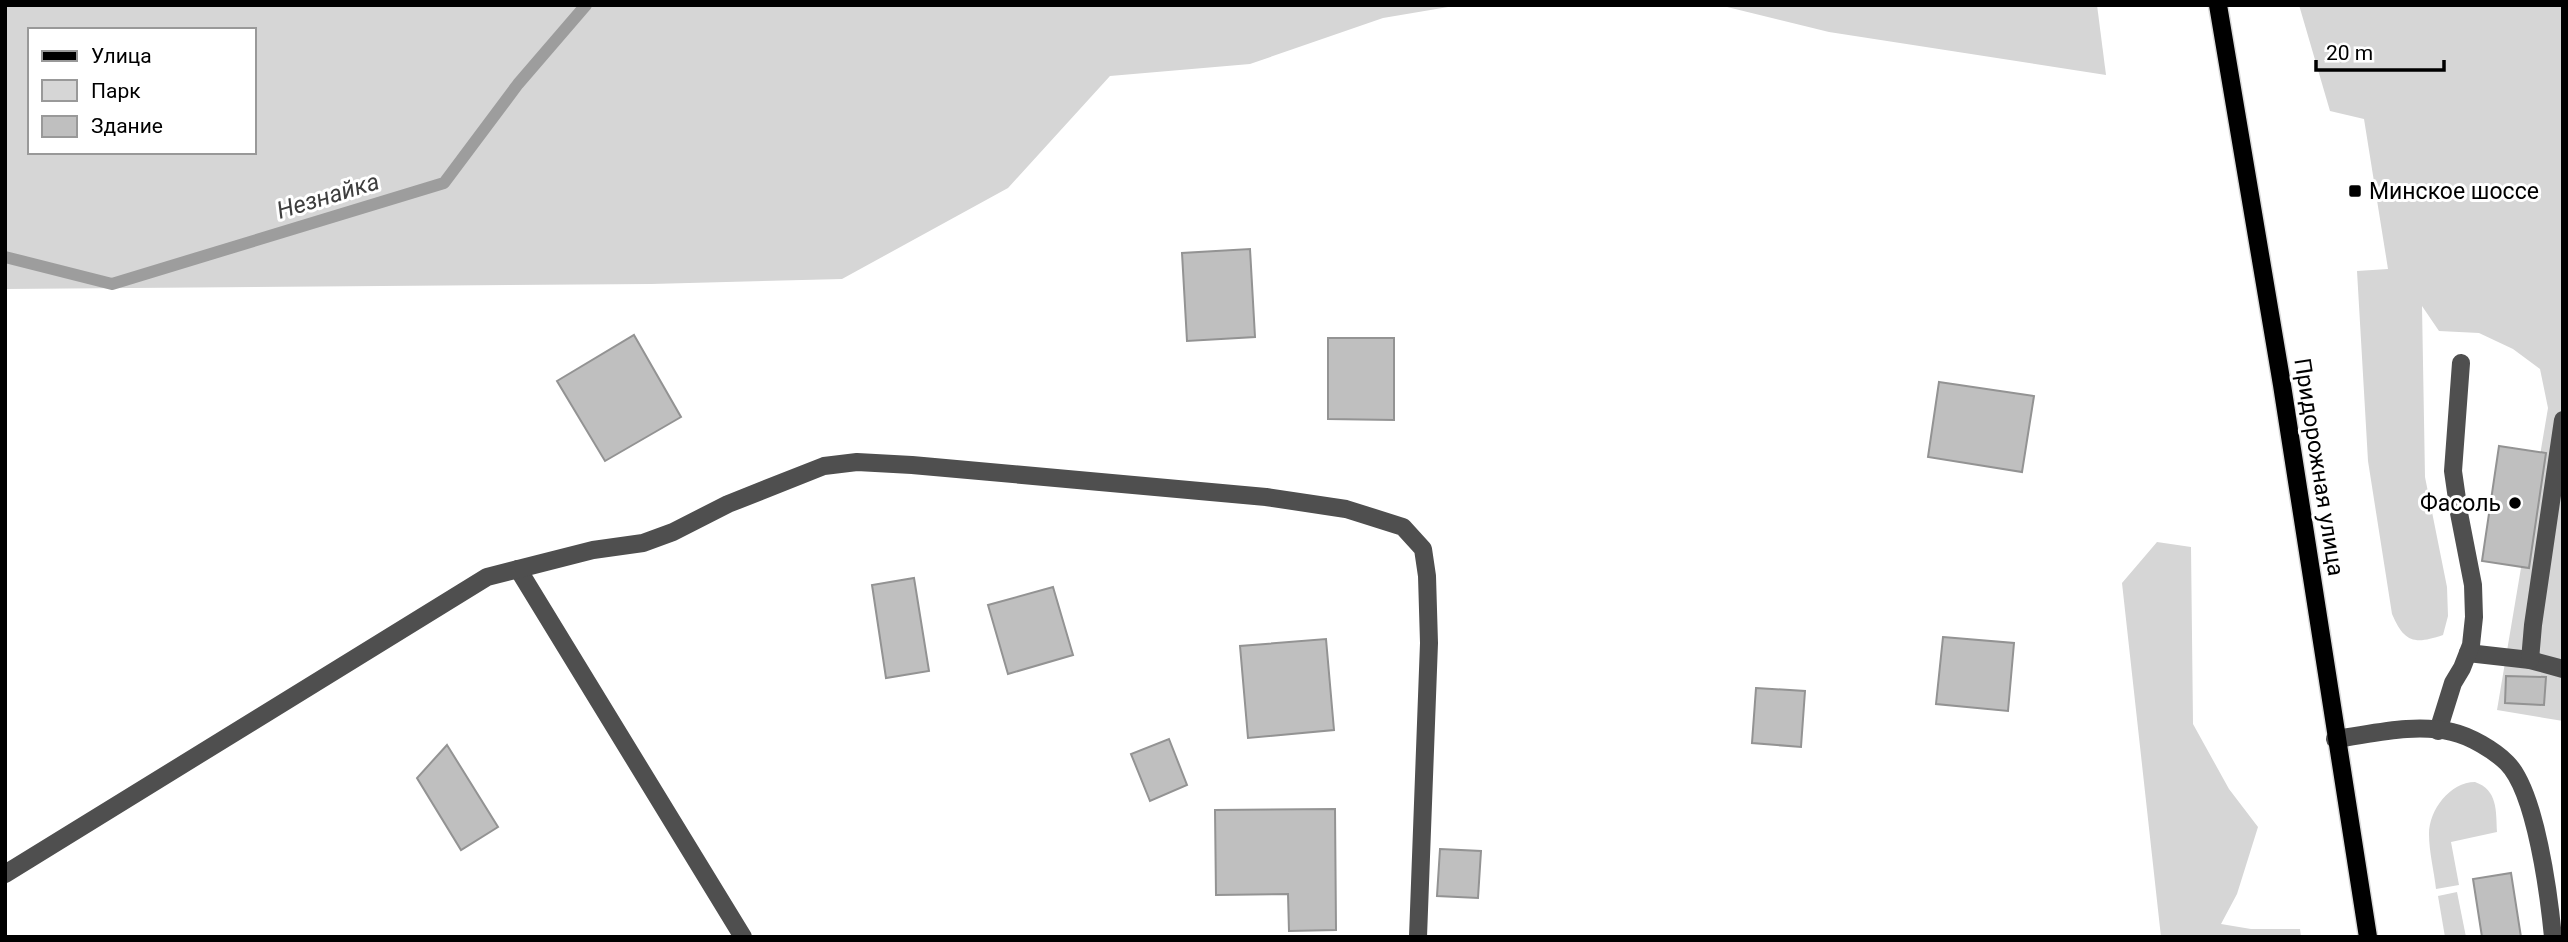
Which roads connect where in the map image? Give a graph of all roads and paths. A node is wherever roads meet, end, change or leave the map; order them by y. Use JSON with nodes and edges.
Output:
{"nodes":[{"id":1,"x":2218,"y":5,"type":"edge"},
{"id":2,"x":2461,"y":363,"type":"dead end"},
{"id":3,"x":2563,"y":420,"type":"edge"},
{"id":4,"x":517,"y":569,"type":"junction"},
{"id":5,"x":2468,"y":653,"type":"junction"},
{"id":6,"x":2530,"y":660,"type":"junction"},
{"id":7,"x":2563,"y":669,"type":"edge"},
{"id":8,"x":2438,"y":731,"type":"junction"},
{"id":9,"x":2335,"y":739,"type":"junction"},
{"id":10,"x":5,"y":874,"type":"edge"},
{"id":11,"x":743,"y":937,"type":"edge"},
{"id":12,"x":1418,"y":937,"type":"edge"},
{"id":13,"x":2368,"y":937,"type":"edge"},
{"id":14,"x":2553,"y":937,"type":"edge"}],
"edges":[{"from":1,"to":9,"type":"main road","name":"Придорожная улица"},
{"from":2,"to":5,"type":"street"},
{"from":3,"to":6,"type":"street"},
{"from":4,"to":10,"type":"street"},
{"from":4,"to":11,"type":"street"},
{"from":4,"to":12,"type":"street"},
{"from":5,"to":6,"type":"street"},
{"from":5,"to":8,"type":"street"},
{"from":6,"to":7,"type":"street"},
{"from":8,"to":9,"type":"street"},
{"from":8,"to":14,"type":"street"},
{"from":9,"to":13,"type":"main road","name":"Придорожная улица"}]}
